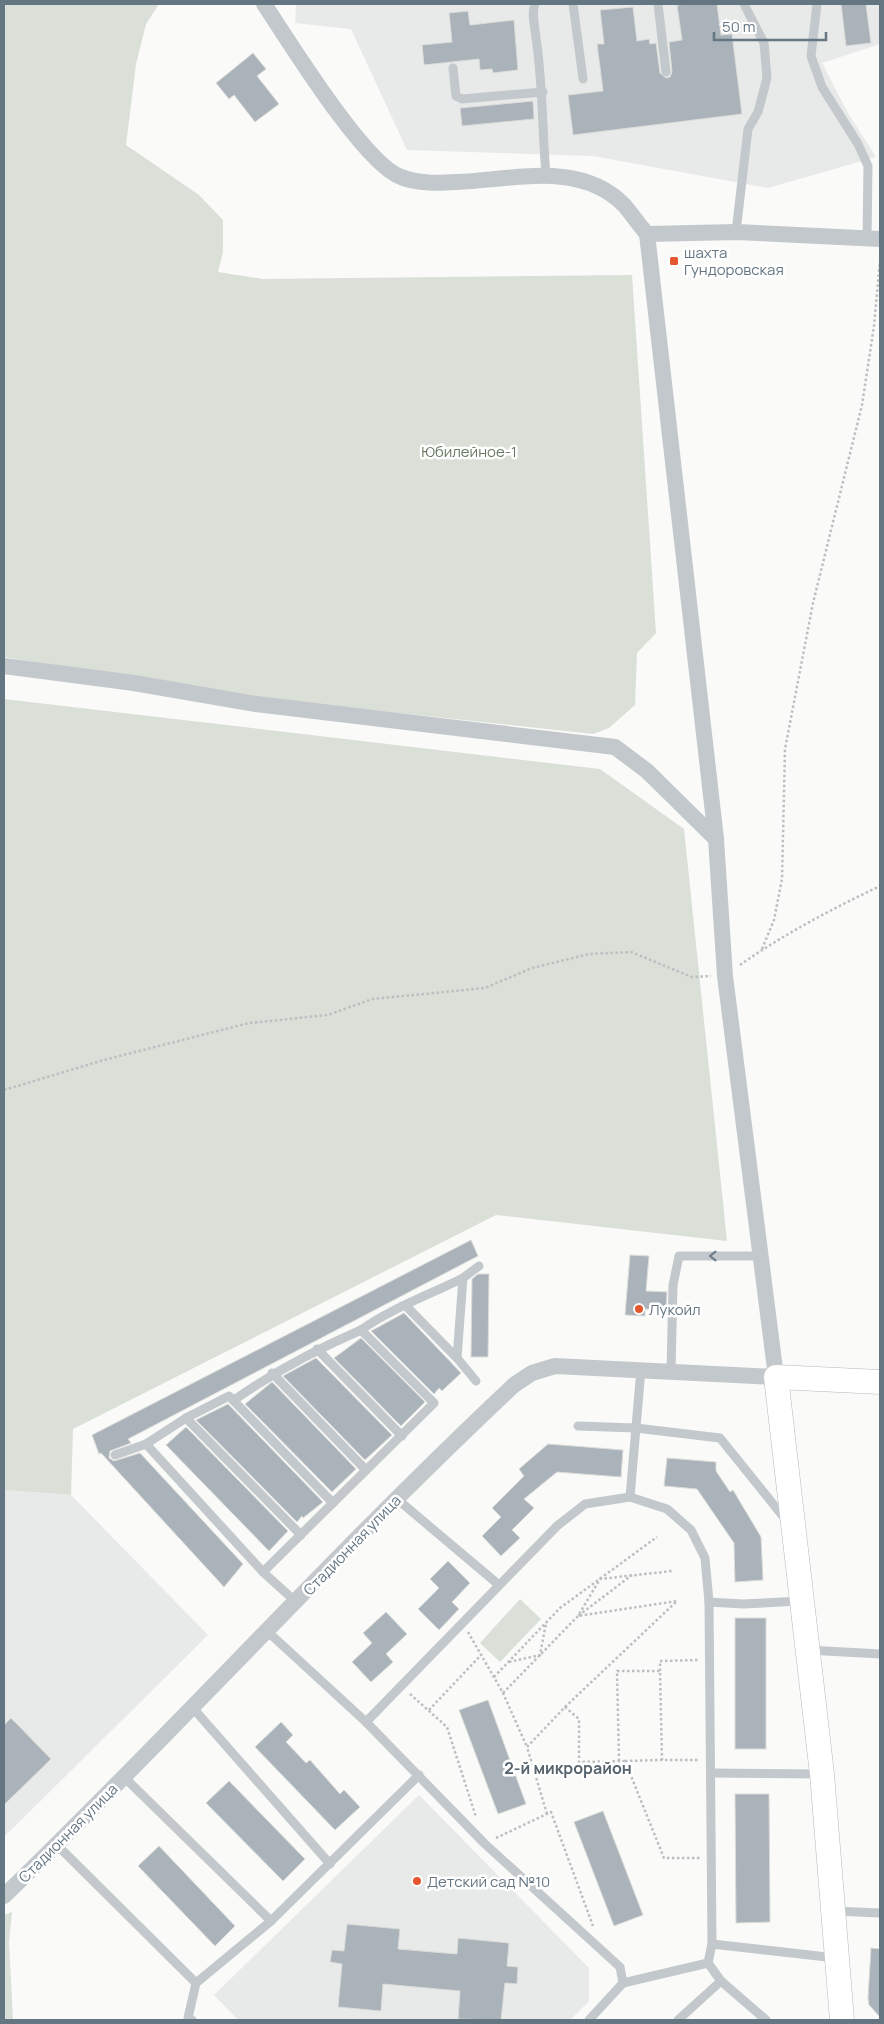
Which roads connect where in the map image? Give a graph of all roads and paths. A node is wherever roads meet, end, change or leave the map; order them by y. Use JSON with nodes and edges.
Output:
{"nodes":[{"id":1,"x":264,"y":4,"type":"edge"},
{"id":2,"x":535,"y":4,"type":"edge"},
{"id":3,"x":573,"y":4,"type":"edge"},
{"id":4,"x":658,"y":4,"type":"edge"},
{"id":5,"x":744,"y":4,"type":"edge"},
{"id":6,"x":817,"y":4,"type":"edge"},
{"id":7,"x":454,"y":68,"type":"dead end"},
{"id":8,"x":666,"y":72,"type":"dead end"},
{"id":9,"x":583,"y":79,"type":"dead end"},
{"id":10,"x":543,"y":92,"type":"junction"},
{"id":11,"x":546,"y":175,"type":"junction"},
{"id":12,"x":736,"y":232,"type":"junction"},
{"id":13,"x":647,"y":234,"type":"junction"},
{"id":14,"x":874,"y":238,"type":"edge"},
{"id":15,"x":880,"y":261,"type":"edge"},
{"id":16,"x":4,"y":666,"type":"edge"},
{"id":17,"x":716,"y":839,"type":"junction"},
{"id":18,"x":880,"y":886,"type":"edge"},
{"id":19,"x":762,"y":950,"type":"junction"},
{"id":20,"x":740,"y":966,"type":"dead end"},
{"id":21,"x":725,"y":976,"type":"junction"},
{"id":22,"x":4,"y":1090,"type":"edge"},
{"id":23,"x":762,"y":1256,"type":"junction"},
{"id":24,"x":479,"y":1266,"type":"dead end"},
{"id":25,"x":463,"y":1278,"type":"junction"},
{"id":26,"x":406,"y":1306,"type":"junction"},
{"id":27,"x":361,"y":1330,"type":"junction"},
{"id":28,"x":317,"y":1349,"type":"junction"},
{"id":29,"x":457,"y":1358,"type":"junction"},
{"id":30,"x":641,"y":1369,"type":"junction"},
{"id":31,"x":671,"y":1371,"type":"junction"},
{"id":32,"x":272,"y":1373,"type":"junction"},
{"id":33,"x":776,"y":1377,"type":"junction"},
{"id":34,"x":476,"y":1380,"type":"dead end"},
{"id":35,"x":880,"y":1382,"type":"edge"},
{"id":36,"x":234,"y":1400,"type":"junction"},
{"id":37,"x":186,"y":1418,"type":"junction"},
{"id":38,"x":578,"y":1426,"type":"dead end"},
{"id":39,"x":636,"y":1428,"type":"junction"},
{"id":40,"x":402,"y":1436,"type":"junction"},
{"id":41,"x":146,"y":1444,"type":"junction"},
{"id":42,"x":115,"y":1455,"type":"dead end"},
{"id":43,"x":366,"y":1470,"type":"junction"},
{"id":44,"x":630,"y":1497,"type":"junction"},
{"id":45,"x":397,"y":1499,"type":"junction"},
{"id":46,"x":333,"y":1503,"type":"junction"},
{"id":47,"x":794,"y":1529,"type":"junction"},
{"id":48,"x":301,"y":1535,"type":"junction"},
{"id":49,"x":657,"y":1537,"type":"dead end"},
{"id":50,"x":672,"y":1571,"type":"dead end"},
{"id":51,"x":263,"y":1572,"type":"junction"},
{"id":52,"x":632,"y":1575,"type":"junction"},
{"id":53,"x":600,"y":1579,"type":"junction"},
{"id":54,"x":499,"y":1586,"type":"junction"},
{"id":55,"x":802,"y":1601,"type":"junction"},
{"id":56,"x":296,"y":1602,"type":"junction"},
{"id":57,"x":709,"y":1602,"type":"junction"},
{"id":58,"x":578,"y":1616,"type":"junction"},
{"id":59,"x":546,"y":1622,"type":"junction"},
{"id":60,"x":462,"y":1623,"type":"junction"},
{"id":61,"x":267,"y":1631,"type":"junction"},
{"id":62,"x":808,"y":1650,"type":"junction"},
{"id":63,"x":880,"y":1654,"type":"edge"},
{"id":64,"x":481,"y":1655,"type":"junction"},
{"id":65,"x":540,"y":1655,"type":"junction"},
{"id":66,"x":709,"y":1660,"type":"junction"},
{"id":67,"x":507,"y":1662,"type":"junction"},
{"id":68,"x":660,"y":1671,"type":"junction"},
{"id":69,"x":494,"y":1677,"type":"junction"},
{"id":70,"x":401,"y":1686,"type":"junction"},
{"id":71,"x":503,"y":1693,"type":"junction"},
{"id":72,"x":192,"y":1707,"type":"junction"},
{"id":73,"x":565,"y":1707,"type":"junction"},
{"id":74,"x":429,"y":1711,"type":"junction"},
{"id":75,"x":366,"y":1722,"type":"junction"},
{"id":76,"x":526,"y":1747,"type":"junction"},
{"id":77,"x":662,"y":1760,"type":"junction"},
{"id":78,"x":711,"y":1760,"type":"junction"},
{"id":79,"x":619,"y":1761,"type":"junction"},
{"id":80,"x":625,"y":1761,"type":"junction"},
{"id":81,"x":711,"y":1773,"type":"junction"},
{"id":82,"x":822,"y":1774,"type":"junction"},
{"id":83,"x":419,"y":1775,"type":"junction"},
{"id":84,"x":124,"y":1777,"type":"junction"},
{"id":85,"x":547,"y":1814,"type":"junction"},
{"id":86,"x":484,"y":1844,"type":"junction"},
{"id":87,"x":57,"y":1845,"type":"junction"},
{"id":88,"x":711,"y":1858,"type":"junction"},
{"id":89,"x":330,"y":1864,"type":"junction"},
{"id":90,"x":4,"y":1896,"type":"edge"},
{"id":91,"x":832,"y":1910,"type":"junction"},
{"id":92,"x":880,"y":1913,"type":"edge"},
{"id":93,"x":271,"y":1920,"type":"junction"},
{"id":94,"x":712,"y":1944,"type":"junction"},
{"id":95,"x":602,"y":1951,"type":"junction"},
{"id":96,"x":836,"y":1958,"type":"junction"},
{"id":97,"x":708,"y":1963,"type":"junction"},
{"id":98,"x":721,"y":1981,"type":"junction"},
{"id":99,"x":196,"y":1983,"type":"junction"},
{"id":100,"x":623,"y":1983,"type":"junction"},
{"id":101,"x":192,"y":2020,"type":"edge"},
{"id":102,"x":589,"y":2020,"type":"edge"},
{"id":103,"x":678,"y":2020,"type":"edge"},
{"id":104,"x":766,"y":2020,"type":"edge"},
{"id":105,"x":842,"y":2020,"type":"edge"}],
"edges":[{"from":1,"to":11,"type":"street"},
{"from":2,"to":10,"type":"lane"},
{"from":3,"to":9,"type":"lane"},
{"from":4,"to":8,"type":"lane"},
{"from":5,"to":12,"type":"lane"},
{"from":6,"to":14,"type":"lane"},
{"from":7,"to":10,"type":"lane"},
{"from":10,"to":11,"type":"lane"},
{"from":11,"to":13,"type":"street"},
{"from":12,"to":13,"type":"street"},
{"from":12,"to":14,"type":"street"},
{"from":13,"to":17,"type":"street"},
{"from":15,"to":19,"type":"path"},
{"from":16,"to":17,"type":"street"},
{"from":17,"to":21,"type":"street"},
{"from":18,"to":19,"type":"path"},
{"from":19,"to":20,"type":"path"},
{"from":21,"to":22,"type":"path"},
{"from":21,"to":23,"type":"street"},
{"from":23,"to":31,"type":"lane","one_way":true},
{"from":23,"to":33,"type":"street"},
{"from":24,"to":25,"type":"lane"},
{"from":25,"to":26,"type":"lane"},
{"from":25,"to":29,"type":"lane"},
{"from":26,"to":27,"type":"lane"},
{"from":26,"to":29,"type":"lane"},
{"from":27,"to":28,"type":"lane"},
{"from":27,"to":40,"type":"lane"},
{"from":28,"to":32,"type":"lane"},
{"from":28,"to":40,"type":"lane"},
{"from":29,"to":34,"type":"lane"},
{"from":30,"to":31,"type":"street","name":"Стадионная улица"},
{"from":30,"to":39,"type":"lane"},
{"from":30,"to":45,"type":"street","name":"Стадионная улица"},
{"from":31,"to":33,"type":"street","name":"Стадионная улица"},
{"from":32,"to":36,"type":"lane"},
{"from":32,"to":43,"type":"lane"},
{"from":33,"to":35,"type":"street"},
{"from":33,"to":47,"type":"street"},
{"from":36,"to":37,"type":"lane"},
{"from":36,"to":46,"type":"lane"},
{"from":37,"to":41,"type":"lane"},
{"from":37,"to":48,"type":"lane"},
{"from":38,"to":39,"type":"lane"},
{"from":39,"to":44,"type":"lane"},
{"from":39,"to":47,"type":"lane"},
{"from":40,"to":43,"type":"lane"},
{"from":41,"to":42,"type":"lane"},
{"from":41,"to":51,"type":"lane"},
{"from":43,"to":46,"type":"lane"},
{"from":44,"to":54,"type":"lane"},
{"from":44,"to":57,"type":"lane"},
{"from":45,"to":54,"type":"lane"},
{"from":45,"to":56,"type":"street","name":"Стадионная улица"},
{"from":46,"to":48,"type":"lane"},
{"from":47,"to":55,"type":"street"},
{"from":48,"to":51,"type":"lane"},
{"from":49,"to":53,"type":"path"},
{"from":50,"to":52,"type":"path"},
{"from":51,"to":56,"type":"lane"},
{"from":52,"to":53,"type":"path"},
{"from":52,"to":58,"type":"path"},
{"from":53,"to":58,"type":"path"},
{"from":53,"to":59,"type":"path"},
{"from":54,"to":60,"type":"lane"},
{"from":55,"to":57,"type":"lane"},
{"from":55,"to":62,"type":"street"},
{"from":56,"to":61,"type":"street","name":"Стадионная улица"},
{"from":57,"to":66,"type":"lane"},
{"from":58,"to":65,"type":"path"},
{"from":58,"to":73,"type":"path"},
{"from":59,"to":65,"type":"path"},
{"from":59,"to":67,"type":"path"},
{"from":60,"to":64,"type":"path"},
{"from":60,"to":70,"type":"lane"},
{"from":61,"to":72,"type":"street","name":"Стадионная улица"},
{"from":61,"to":75,"type":"lane"},
{"from":62,"to":63,"type":"lane"},
{"from":62,"to":82,"type":"street"},
{"from":64,"to":69,"type":"path"},
{"from":64,"to":74,"type":"path"},
{"from":65,"to":67,"type":"path"},
{"from":65,"to":71,"type":"path"},
{"from":66,"to":68,"type":"path"},
{"from":66,"to":78,"type":"lane"},
{"from":67,"to":69,"type":"path"},
{"from":68,"to":77,"type":"path"},
{"from":68,"to":79,"type":"path"},
{"from":69,"to":71,"type":"path"},
{"from":70,"to":74,"type":"path"},
{"from":70,"to":75,"type":"lane"},
{"from":71,"to":76,"type":"path"},
{"from":72,"to":84,"type":"street","name":"Стадионная улица"},
{"from":72,"to":89,"type":"lane"},
{"from":73,"to":76,"type":"path"},
{"from":73,"to":79,"type":"path"},
{"from":74,"to":86,"type":"path"},
{"from":75,"to":83,"type":"lane"},
{"from":76,"to":85,"type":"path"},
{"from":77,"to":78,"type":"path"},
{"from":77,"to":80,"type":"path"},
{"from":78,"to":81,"type":"lane"},
{"from":79,"to":80,"type":"path"},
{"from":80,"to":88,"type":"path"},
{"from":81,"to":82,"type":"lane"},
{"from":81,"to":88,"type":"lane"},
{"from":82,"to":91,"type":"street"},
{"from":83,"to":86,"type":"lane"},
{"from":83,"to":89,"type":"lane"},
{"from":84,"to":87,"type":"street","name":"Стадионная улица"},
{"from":84,"to":93,"type":"lane"},
{"from":85,"to":86,"type":"path"},
{"from":85,"to":95,"type":"path"},
{"from":86,"to":95,"type":"lane"},
{"from":87,"to":90,"type":"street","name":"Стадионная улица"},
{"from":87,"to":99,"type":"lane"},
{"from":88,"to":94,"type":"lane"},
{"from":89,"to":93,"type":"lane"},
{"from":91,"to":92,"type":"lane"},
{"from":91,"to":96,"type":"street"},
{"from":93,"to":99,"type":"lane"},
{"from":94,"to":96,"type":"lane"},
{"from":94,"to":97,"type":"lane"},
{"from":95,"to":100,"type":"lane"},
{"from":96,"to":105,"type":"street"},
{"from":97,"to":98,"type":"lane"},
{"from":97,"to":100,"type":"lane"},
{"from":98,"to":103,"type":"lane"},
{"from":98,"to":104,"type":"lane"},
{"from":99,"to":101,"type":"lane"},
{"from":100,"to":102,"type":"lane"}]}
